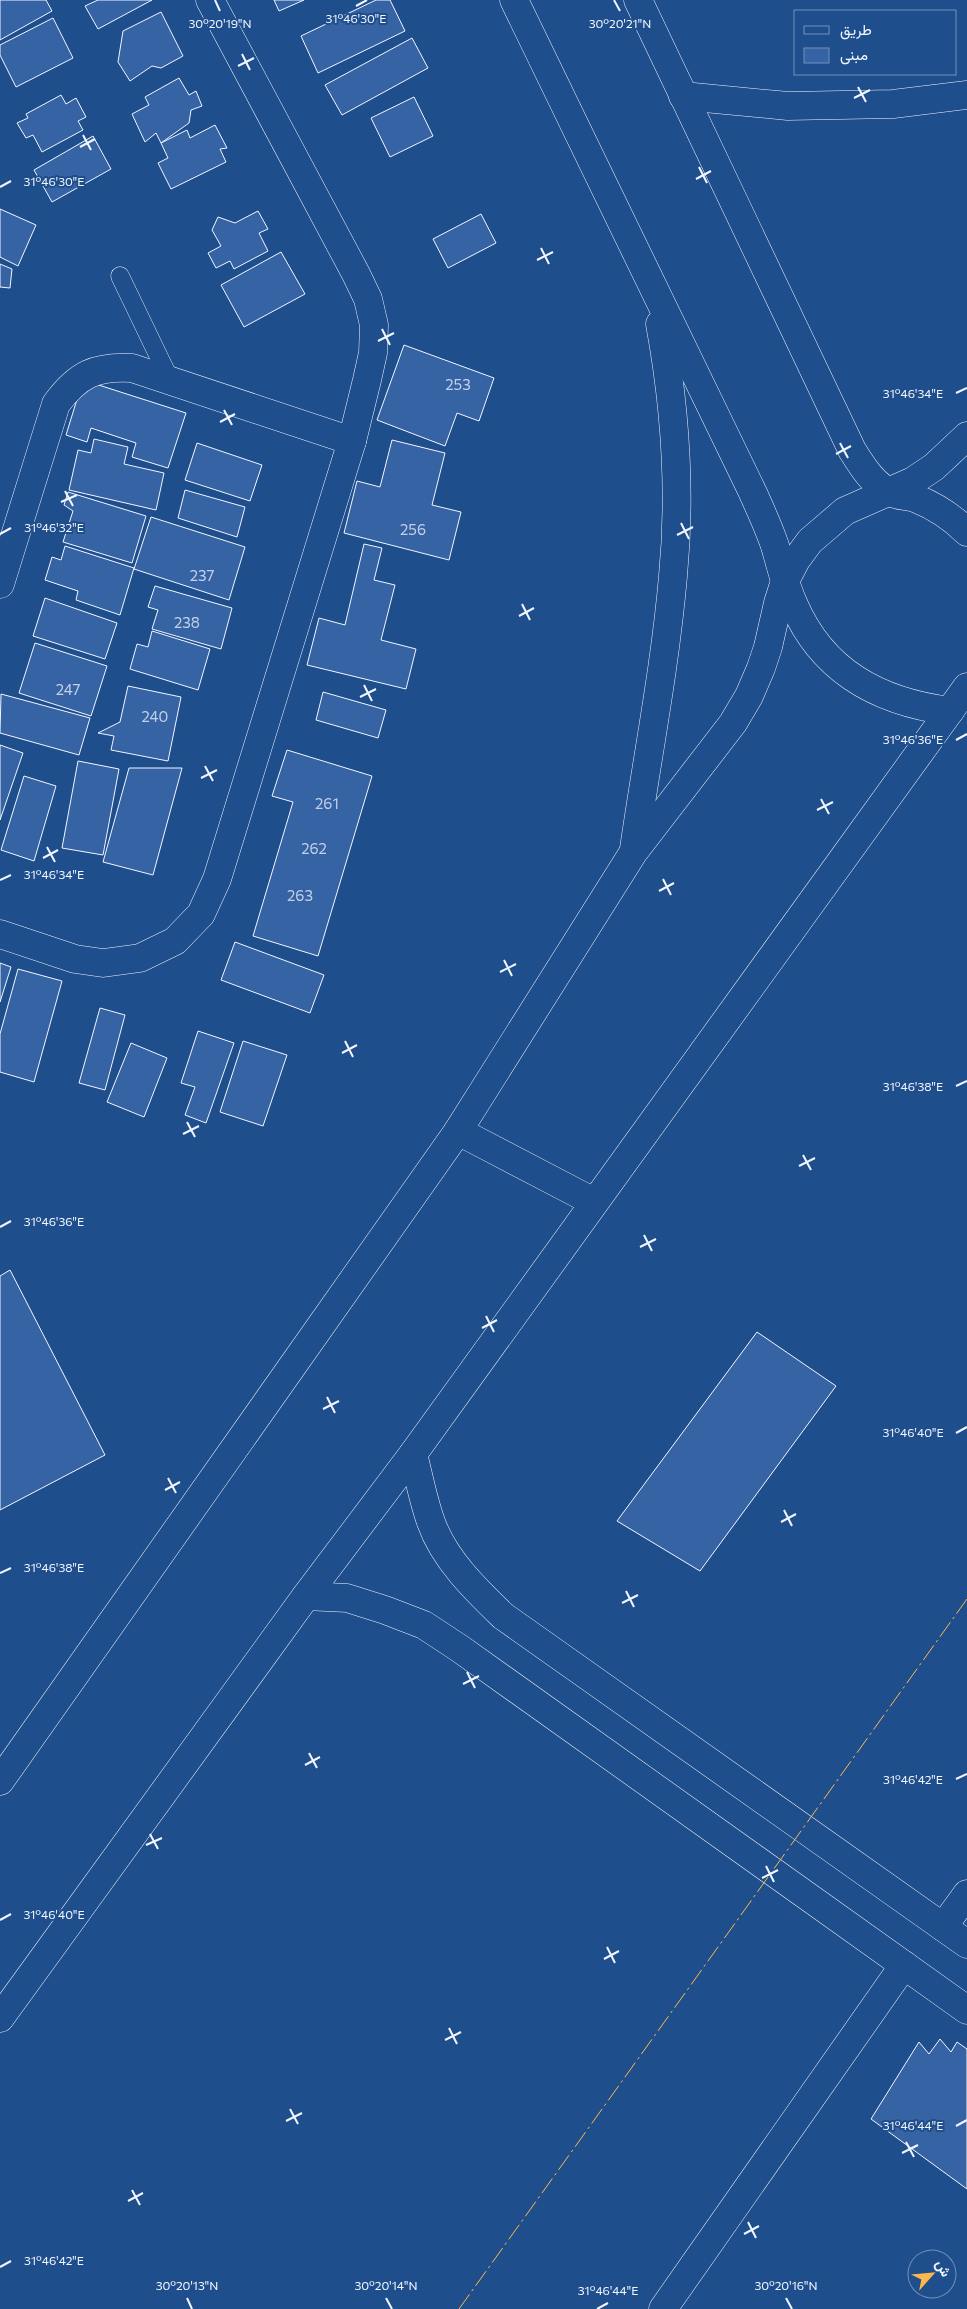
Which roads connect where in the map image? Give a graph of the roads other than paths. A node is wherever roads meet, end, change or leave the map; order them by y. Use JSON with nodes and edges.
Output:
{"nodes":[{"id":1,"x":210,"y":0,"type":"edge"},
{"id":2,"x":514,"y":0,"type":"edge"},
{"id":3,"x":638,"y":0,"type":"edge"},
{"id":4,"x":967,"y":94,"type":"edge"},
{"id":5,"x":683,"y":96,"type":"junction"},
{"id":6,"x":120,"y":276,"type":"dead end"},
{"id":7,"x":655,"y":293,"type":"junction"},
{"id":8,"x":170,"y":380,"type":"junction"},
{"id":9,"x":967,"y":436,"type":"edge"},
{"id":10,"x":352,"y":441,"type":"junction"},
{"id":11,"x":890,"y":493,"type":"junction"},
{"id":12,"x":967,"y":532,"type":"edge"},
{"id":13,"x":785,"y":581,"type":"junction"},
{"id":14,"x":0,"y":584,"type":"edge"},
{"id":15,"x":967,"y":687,"type":"edge"},
{"id":16,"x":950,"y":711,"type":"junction"},
{"id":17,"x":633,"y":853,"type":"junction"},
{"id":18,"x":0,"y":934,"type":"edge"},
{"id":19,"x":458,"y":1130,"type":"junction"},
{"id":20,"x":594,"y":1202,"type":"junction"},
{"id":21,"x":413,"y":1454,"type":"junction"},
{"id":22,"x":306,"y":1596,"type":"junction"},
{"id":23,"x":0,"y":1781,"type":"edge"},
{"id":24,"x":967,"y":1894,"type":"edge"},
{"id":25,"x":943,"y":1927,"type":"junction"},
{"id":26,"x":967,"y":1944,"type":"edge"},
{"id":27,"x":904,"y":1965,"type":"junction"},
{"id":28,"x":967,"y":2010,"type":"edge"},
{"id":29,"x":0,"y":2018,"type":"edge"},
{"id":30,"x":662,"y":2309,"type":"edge"}],
"edges":[{"from":1,"to":10,"type":"street"},
{"from":2,"to":7,"type":"street"},
{"from":3,"to":5,"type":"street"},
{"from":4,"to":5,"type":"street"},
{"from":5,"to":11,"type":"street"},
{"from":6,"to":8,"type":"lane"},
{"from":7,"to":13,"type":"street"},
{"from":7,"to":17,"type":"street"},
{"from":8,"to":10,"type":"street"},
{"from":8,"to":14,"type":"street"},
{"from":9,"to":11,"type":"street"},
{"from":10,"to":18,"type":"street"},
{"from":11,"to":12,"type":"street"},
{"from":11,"to":13,"type":"street"},
{"from":13,"to":16,"type":"street"},
{"from":13,"to":17,"type":"street"},
{"from":15,"to":16,"type":"street"},
{"from":16,"to":20,"type":"street"},
{"from":17,"to":19,"type":"street"},
{"from":19,"to":20,"type":"street"},
{"from":19,"to":23,"type":"street"},
{"from":20,"to":21,"type":"street"},
{"from":21,"to":22,"type":"street"},
{"from":21,"to":25,"type":"street"},
{"from":22,"to":27,"type":"street"},
{"from":22,"to":29,"type":"street"},
{"from":24,"to":25,"type":"street"},
{"from":25,"to":26,"type":"street"},
{"from":27,"to":28,"type":"street"},
{"from":27,"to":30,"type":"street"}]}
